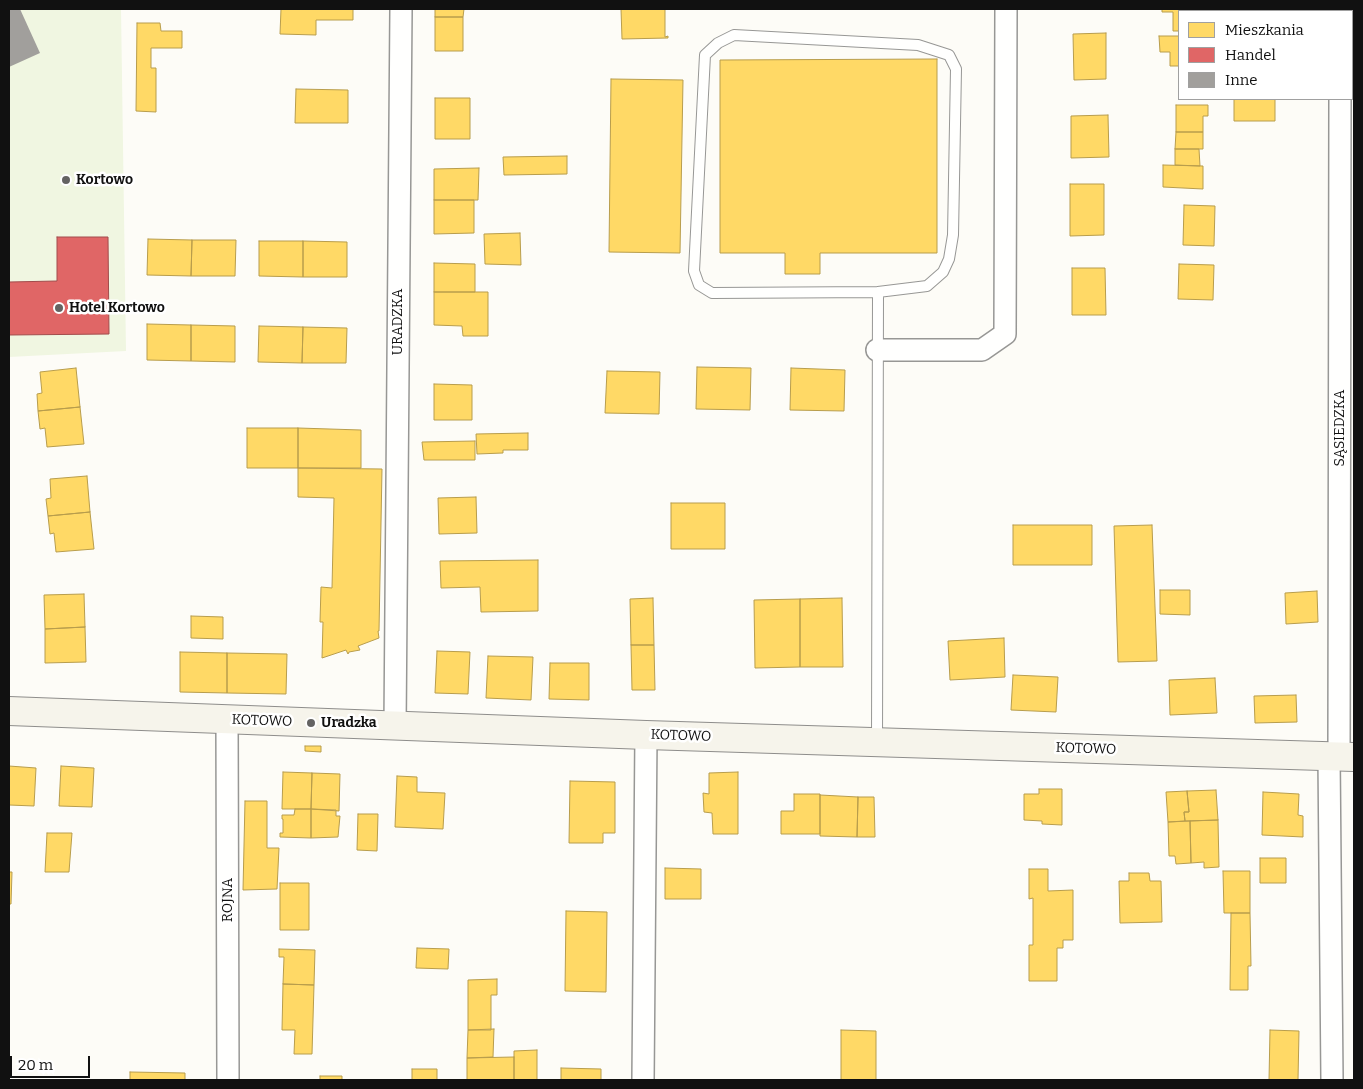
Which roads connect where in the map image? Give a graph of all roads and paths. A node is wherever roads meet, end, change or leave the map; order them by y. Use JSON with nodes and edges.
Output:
{"nodes":[{"id":1,"x":401,"y":9,"type":"edge"},
{"id":2,"x":1006,"y":9,"type":"edge"},
{"id":3,"x":1340,"y":100,"type":"edge"},
{"id":4,"x":878,"y":292,"type":"junction"},
{"id":5,"x":877,"y":350,"type":"junction"},
{"id":6,"x":9,"y":711,"type":"edge"},
{"id":7,"x":227,"y":719,"type":"junction"},
{"id":8,"x":395,"y":726,"type":"junction"},
{"id":9,"x":646,"y":735,"type":"junction"},
{"id":10,"x":877,"y":743,"type":"junction"},
{"id":11,"x":1341,"y":757,"type":"edge"},
{"id":12,"x":228,"y":1080,"type":"edge"},
{"id":13,"x":643,"y":1080,"type":"edge"},
{"id":14,"x":1332,"y":1080,"type":"edge"}],
"edges":[{"from":1,"to":8,"type":"street","name":"URADZKA"},
{"from":2,"to":5,"type":"street"},
{"from":3,"to":11,"type":"street","name":"SĄSIEDZKA"},
{"from":4,"to":4,"type":"lane"},
{"from":4,"to":5,"type":"lane"},
{"from":5,"to":10,"type":"lane"},
{"from":6,"to":7,"type":"street","name":"KOTOWO"},
{"from":7,"to":8,"type":"street","name":"KOTOWO"},
{"from":7,"to":12,"type":"street","name":"ROJNA"},
{"from":8,"to":9,"type":"street","name":"KOTOWO"},
{"from":9,"to":10,"type":"street","name":"KOTOWO"},
{"from":9,"to":13,"type":"street"},
{"from":10,"to":11,"type":"street","name":"KOTOWO"},
{"from":11,"to":14,"type":"street","name":"SĄSIEDZKA"}]}
